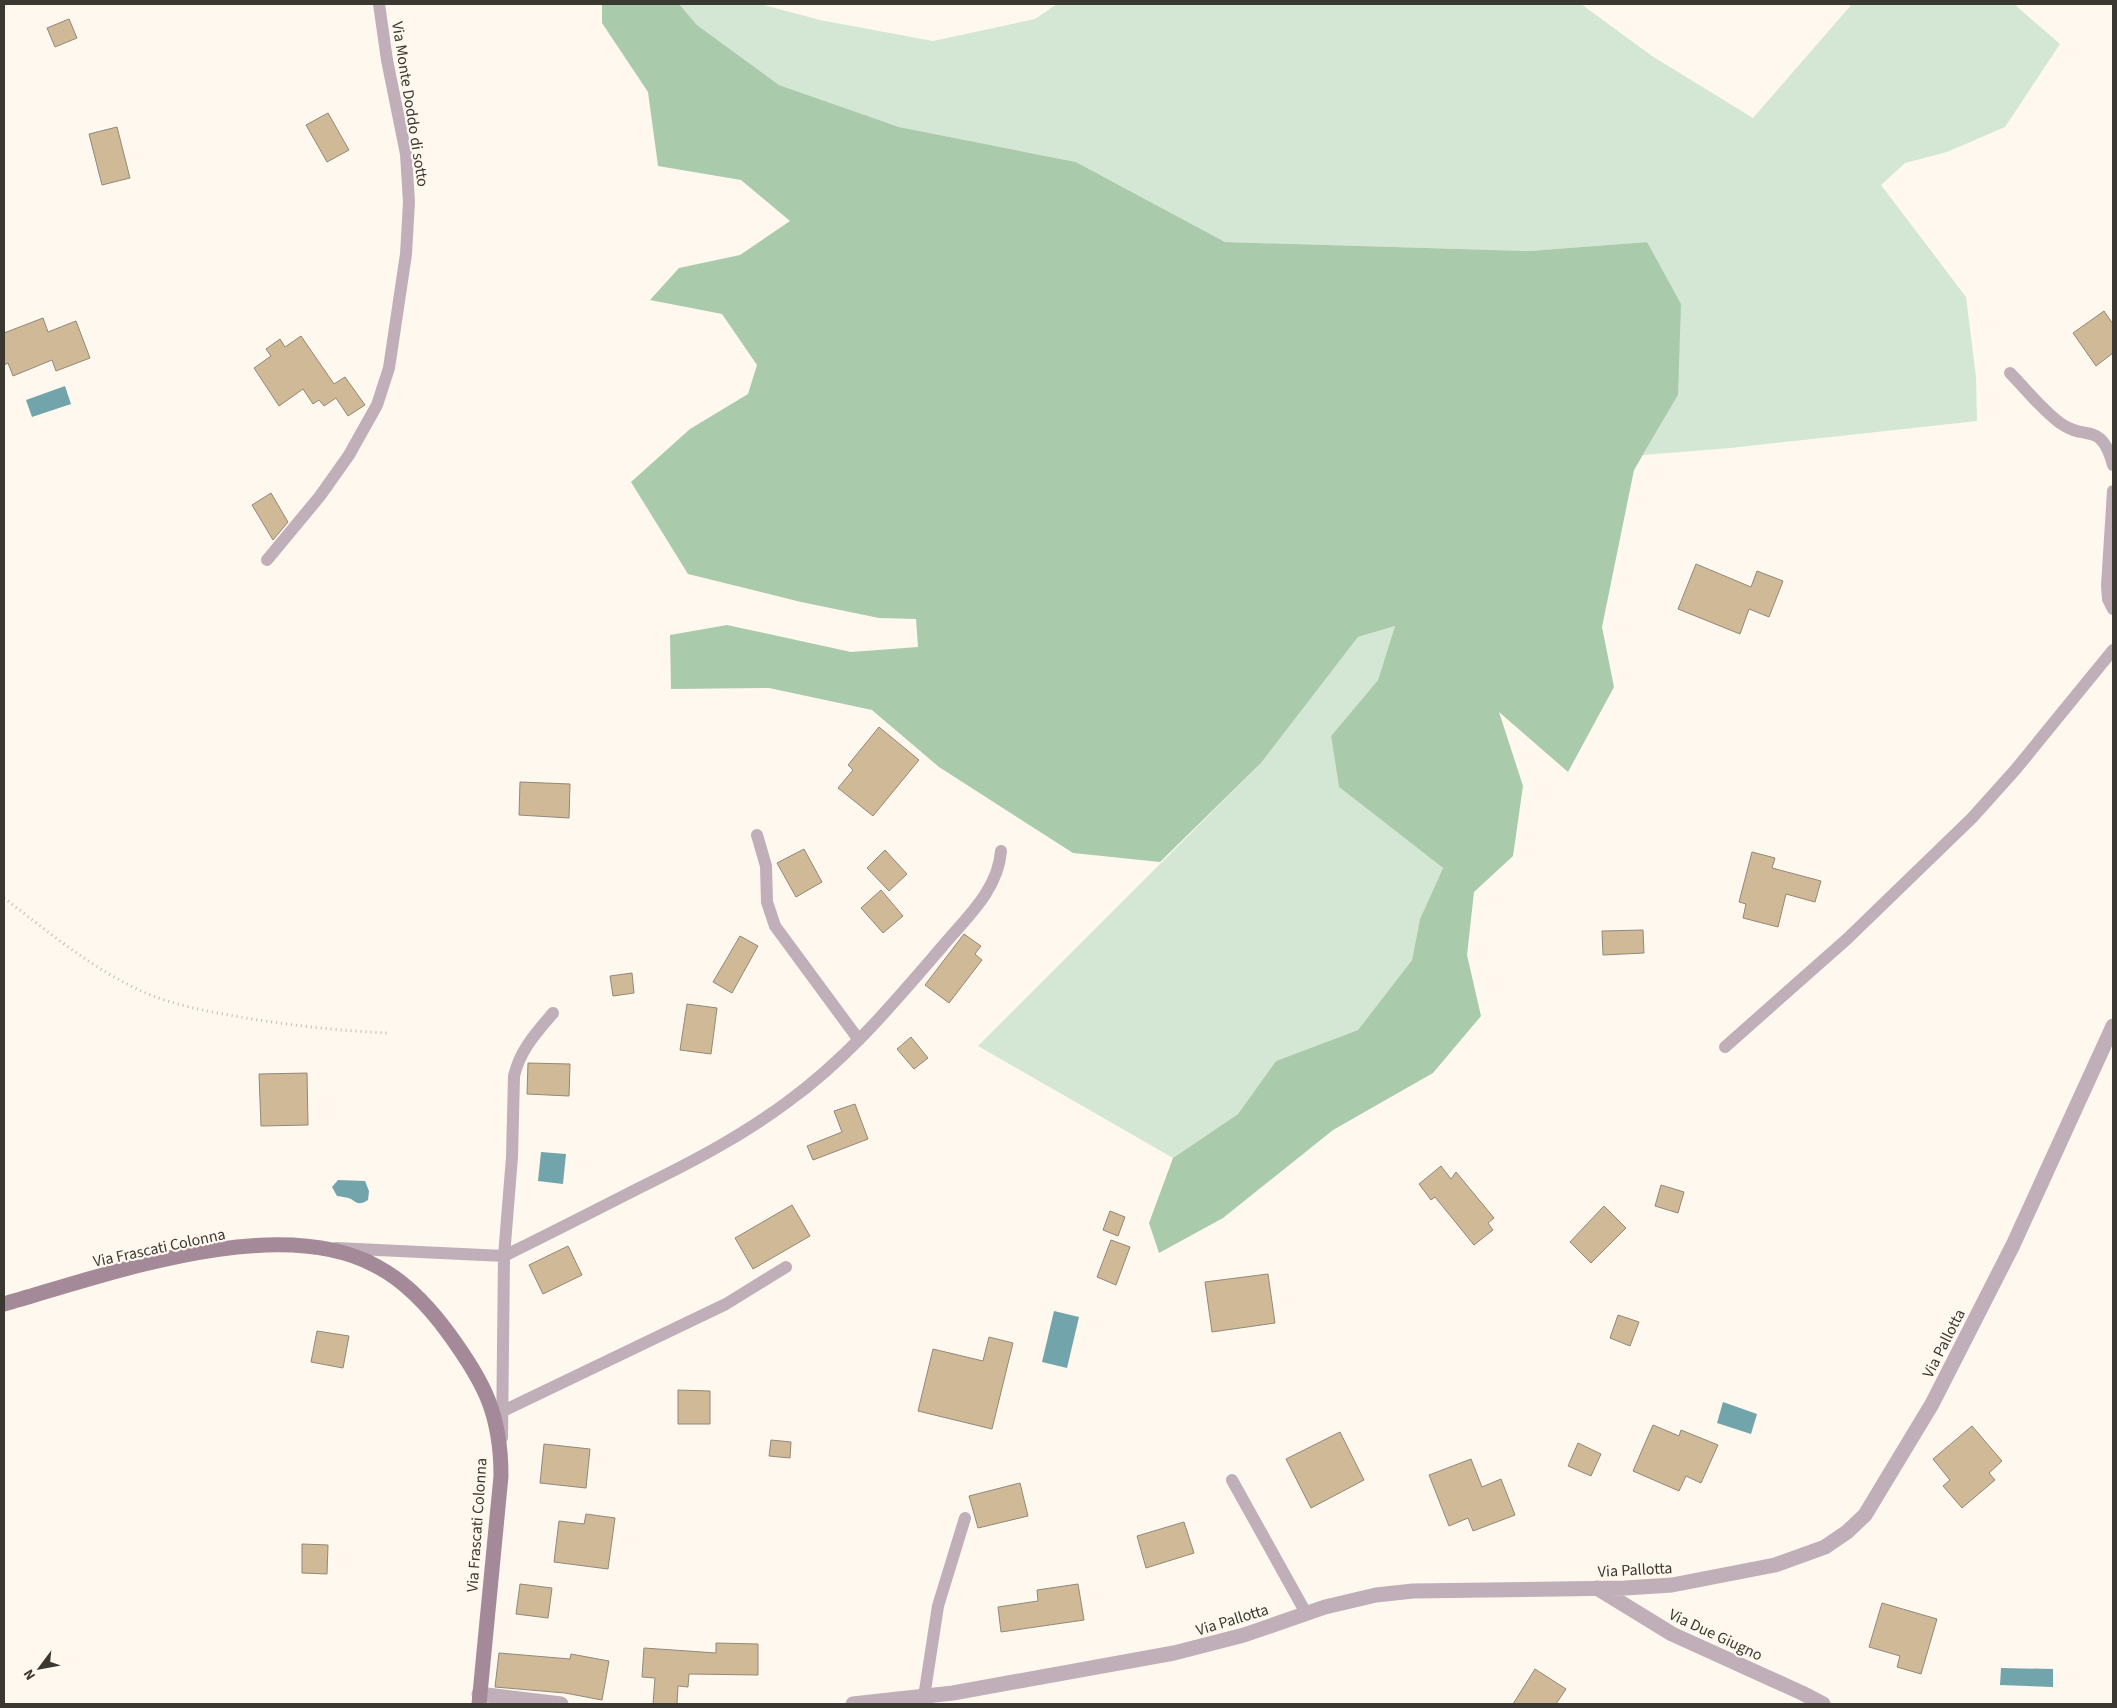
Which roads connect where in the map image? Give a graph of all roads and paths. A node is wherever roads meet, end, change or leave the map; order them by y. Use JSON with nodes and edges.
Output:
{"nodes":[{"id":1,"x":379,"y":4,"type":"edge"},
{"id":2,"x":2010,"y":373,"type":"dead end"},
{"id":3,"x":2113,"y":465,"type":"edge"},
{"id":4,"x":2113,"y":491,"type":"edge"},
{"id":5,"x":267,"y":560,"type":"dead end"},
{"id":6,"x":2113,"y":609,"type":"edge"},
{"id":7,"x":2113,"y":650,"type":"edge"},
{"id":8,"x":757,"y":836,"type":"dead end"},
{"id":9,"x":1001,"y":851,"type":"dead end"},
{"id":10,"x":4,"y":898,"type":"edge"},
{"id":11,"x":553,"y":1013,"type":"dead end"},
{"id":12,"x":2113,"y":1026,"type":"edge"},
{"id":13,"x":388,"y":1033,"type":"dead end"},
{"id":14,"x":859,"y":1040,"type":"junction"},
{"id":15,"x":1725,"y":1047,"type":"dead end"},
{"id":16,"x":279,"y":1245,"type":"junction"},
{"id":17,"x":504,"y":1256,"type":"junction"},
{"id":18,"x":786,"y":1267,"type":"dead end"},
{"id":19,"x":4,"y":1304,"type":"edge"},
{"id":20,"x":503,"y":1411,"type":"junction"},
{"id":21,"x":501,"y":1476,"type":"junction"},
{"id":22,"x":1232,"y":1480,"type":"dead end"},
{"id":23,"x":965,"y":1518,"type":"dead end"},
{"id":24,"x":1597,"y":1588,"type":"junction"},
{"id":25,"x":1306,"y":1613,"type":"junction"},
{"id":26,"x":924,"y":1697,"type":"junction"},
{"id":27,"x":479,"y":1699,"type":"edge"},
{"id":28,"x":561,"y":1704,"type":"edge"},
{"id":29,"x":854,"y":1704,"type":"edge"},
{"id":30,"x":1822,"y":1704,"type":"edge"}],
"edges":[{"from":1,"to":5,"type":"lane","name":"Via Monte Doddo di sotto"},
{"from":2,"to":3,"type":"lane"},
{"from":4,"to":6,"type":"lane"},
{"from":7,"to":15,"type":"lane"},
{"from":8,"to":14,"type":"lane"},
{"from":9,"to":14,"type":"lane"},
{"from":10,"to":13,"type":"path"},
{"from":11,"to":17,"type":"lane"},
{"from":12,"to":24,"type":"street","name":"Via Pallotta"},
{"from":14,"to":17,"type":"lane"},
{"from":16,"to":17,"type":"lane"},
{"from":16,"to":19,"type":"street","name":"Via Frascati Colonna"},
{"from":16,"to":21,"type":"street","name":"Via Frascati Colonna"},
{"from":17,"to":20,"type":"lane"},
{"from":18,"to":20,"type":"lane"},
{"from":20,"to":21,"type":"lane"},
{"from":21,"to":27,"type":"street","name":"Via Frascati Colonna"},
{"from":22,"to":25,"type":"lane"},
{"from":23,"to":26,"type":"lane"},
{"from":24,"to":25,"type":"street","name":"Via Pallotta"},
{"from":24,"to":30,"type":"street","name":"Via Due Giugno"},
{"from":25,"to":26,"type":"street","name":"Via Pallotta"},
{"from":26,"to":29,"type":"street","name":"Via Pallotta"},
{"from":27,"to":28,"type":"street"}]}
